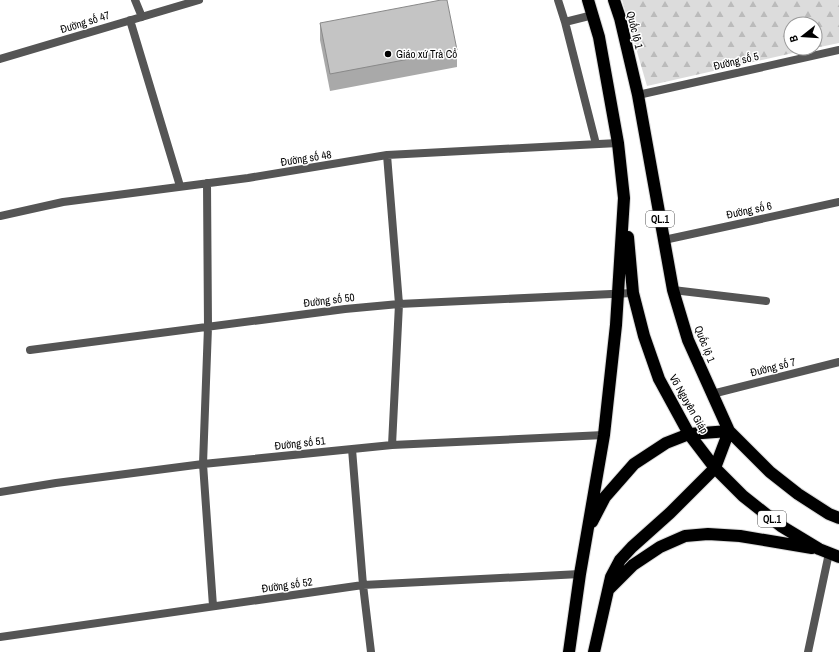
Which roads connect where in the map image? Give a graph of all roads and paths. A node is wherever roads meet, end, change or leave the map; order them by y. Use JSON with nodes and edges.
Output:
{"nodes":[{"id":1,"x":135,"y":0,"type":"edge"},
{"id":2,"x":199,"y":0,"type":"edge"},
{"id":3,"x":558,"y":0,"type":"edge"},
{"id":4,"x":588,"y":0,"type":"edge"},
{"id":5,"x":614,"y":0,"type":"edge"},
{"id":6,"x":593,"y":15,"type":"junction"},
{"id":7,"x":142,"y":17,"type":"junction"},
{"id":8,"x":130,"y":20,"type":"junction"},
{"id":9,"x":565,"y":22,"type":"junction"},
{"id":10,"x":839,"y":50,"type":"edge"},
{"id":11,"x":0,"y":59,"type":"edge"},
{"id":12,"x":638,"y":95,"type":"junction"},
{"id":13,"x":618,"y":143,"type":"junction"},
{"id":14,"x":596,"y":144,"type":"junction"},
{"id":15,"x":387,"y":155,"type":"junction"},
{"id":16,"x":207,"y":183,"type":"junction"},
{"id":17,"x":180,"y":186,"type":"junction"},
{"id":18,"x":624,"y":198,"type":"junction"},
{"id":19,"x":839,"y":202,"type":"edge"},
{"id":20,"x":0,"y":216,"type":"edge"},
{"id":21,"x":664,"y":240,"type":"junction"},
{"id":22,"x":673,"y":290,"type":"junction"},
{"id":23,"x":633,"y":293,"type":"junction"},
{"id":24,"x":618,"y":294,"type":"junction"},
{"id":25,"x":766,"y":301,"type":"dead end"},
{"id":26,"x":399,"y":304,"type":"junction"},
{"id":27,"x":208,"y":327,"type":"junction"},
{"id":28,"x":30,"y":350,"type":"dead end"},
{"id":29,"x":839,"y":362,"type":"edge"},
{"id":30,"x":712,"y":394,"type":"junction"},
{"id":31,"x":729,"y":431,"type":"junction"},
{"id":32,"x":689,"y":434,"type":"junction"},
{"id":33,"x":604,"y":435,"type":"junction"},
{"id":34,"x":392,"y":445,"type":"junction"},
{"id":35,"x":352,"y":449,"type":"junction"},
{"id":36,"x":203,"y":464,"type":"junction"},
{"id":37,"x":715,"y":468,"type":"junction"},
{"id":38,"x":0,"y":492,"type":"edge"},
{"id":39,"x":839,"y":518,"type":"edge"},
{"id":40,"x":587,"y":532,"type":"junction"},
{"id":41,"x":829,"y":553,"type":"edge"},
{"id":42,"x":580,"y":574,"type":"junction"},
{"id":43,"x":363,"y":585,"type":"junction"},
{"id":44,"x":607,"y":591,"type":"junction"},
{"id":45,"x":213,"y":606,"type":"junction"},
{"id":46,"x":0,"y":637,"type":"edge"},
{"id":47,"x":371,"y":652,"type":"edge"},
{"id":48,"x":569,"y":652,"type":"edge"},
{"id":49,"x":594,"y":652,"type":"edge"},
{"id":50,"x":808,"y":652,"type":"edge"}],
"edges":[{"from":1,"to":7,"type":"street"},
{"from":2,"to":7,"type":"street","name":"Đường số 47"},
{"from":3,"to":9,"type":"street"},
{"from":4,"to":6,"type":"highway","number":"QL.1"},
{"from":5,"to":12,"type":"highway","name":"Quốc lộ 1","number":"QL.1"},
{"from":6,"to":9,"type":"street"},
{"from":6,"to":13,"type":"highway","number":"QL.1"},
{"from":7,"to":8,"type":"street","name":"Đường số 47"},
{"from":8,"to":11,"type":"street","name":"Đường số 47"},
{"from":8,"to":17,"type":"street"},
{"from":9,"to":14,"type":"street"},
{"from":10,"to":12,"type":"street","name":"Đường số 5"},
{"from":12,"to":21,"type":"highway","name":"Quốc lộ 1","number":"QL.1"},
{"from":13,"to":14,"type":"street","name":"Đường số 48"},
{"from":13,"to":18,"type":"highway","number":"QL.1"},
{"from":14,"to":15,"type":"street","name":"Đường số 48"},
{"from":15,"to":16,"type":"street","name":"Đường số 48"},
{"from":15,"to":26,"type":"street"},
{"from":16,"to":17,"type":"street","name":"Đường số 48"},
{"from":16,"to":27,"type":"street"},
{"from":17,"to":20,"type":"street","name":"Đường số 48"},
{"from":18,"to":23,"type":"highway","name":"Võ Nguyên Giáp","number":"QL.1"},
{"from":18,"to":24,"type":"highway","number":"QL.1"},
{"from":19,"to":21,"type":"street","name":"Đường số 6"},
{"from":21,"to":22,"type":"highway","name":"Quốc lộ 1","number":"QL.1"},
{"from":22,"to":25,"type":"street"},
{"from":22,"to":30,"type":"highway","name":"Quốc lộ 1","number":"QL.1"},
{"from":23,"to":24,"type":"street","name":"Đường số 50"},
{"from":23,"to":32,"type":"highway","name":"Võ Nguyên Giáp","number":"QL.1"},
{"from":24,"to":26,"type":"street","name":"Đường số 50"},
{"from":24,"to":33,"type":"highway","number":"QL.1"},
{"from":26,"to":27,"type":"street","name":"Đường số 50"},
{"from":26,"to":34,"type":"street"},
{"from":27,"to":28,"type":"street","name":"Đường số 50"},
{"from":27,"to":36,"type":"street"},
{"from":29,"to":30,"type":"street","name":"Đường số 7"},
{"from":30,"to":31,"type":"highway","name":"Quốc lộ 1","number":"QL.1"},
{"from":31,"to":32,"type":"highway"},
{"from":31,"to":37,"type":"highway"},
{"from":31,"to":39,"type":"highway","number":"QL.1"},
{"from":32,"to":37,"type":"highway","name":"Võ Nguyên Giáp","number":"QL.1"},
{"from":32,"to":40,"type":"highway"},
{"from":33,"to":34,"type":"street","name":"Đường số 51"},
{"from":33,"to":40,"type":"highway","number":"QL.1"},
{"from":34,"to":35,"type":"street","name":"Đường số 51"},
{"from":35,"to":36,"type":"street","name":"Đường số 51"},
{"from":35,"to":43,"type":"street"},
{"from":36,"to":38,"type":"street","name":"Đường số 51"},
{"from":36,"to":45,"type":"street"},
{"from":37,"to":41,"type":"highway","name":"Võ Nguyên Giáp","number":"QL.1"},
{"from":37,"to":44,"type":"highway"},
{"from":40,"to":42,"type":"highway","number":"QL.1"},
{"from":41,"to":44,"type":"highway"},
{"from":41,"to":50,"type":"street"},
{"from":42,"to":43,"type":"street","name":"Đường số 52"},
{"from":42,"to":48,"type":"highway","number":"QL.1"},
{"from":43,"to":45,"type":"street","name":"Đường số 52"},
{"from":43,"to":47,"type":"street"},
{"from":44,"to":49,"type":"highway"},
{"from":45,"to":46,"type":"street","name":"Đường số 52"}]}
